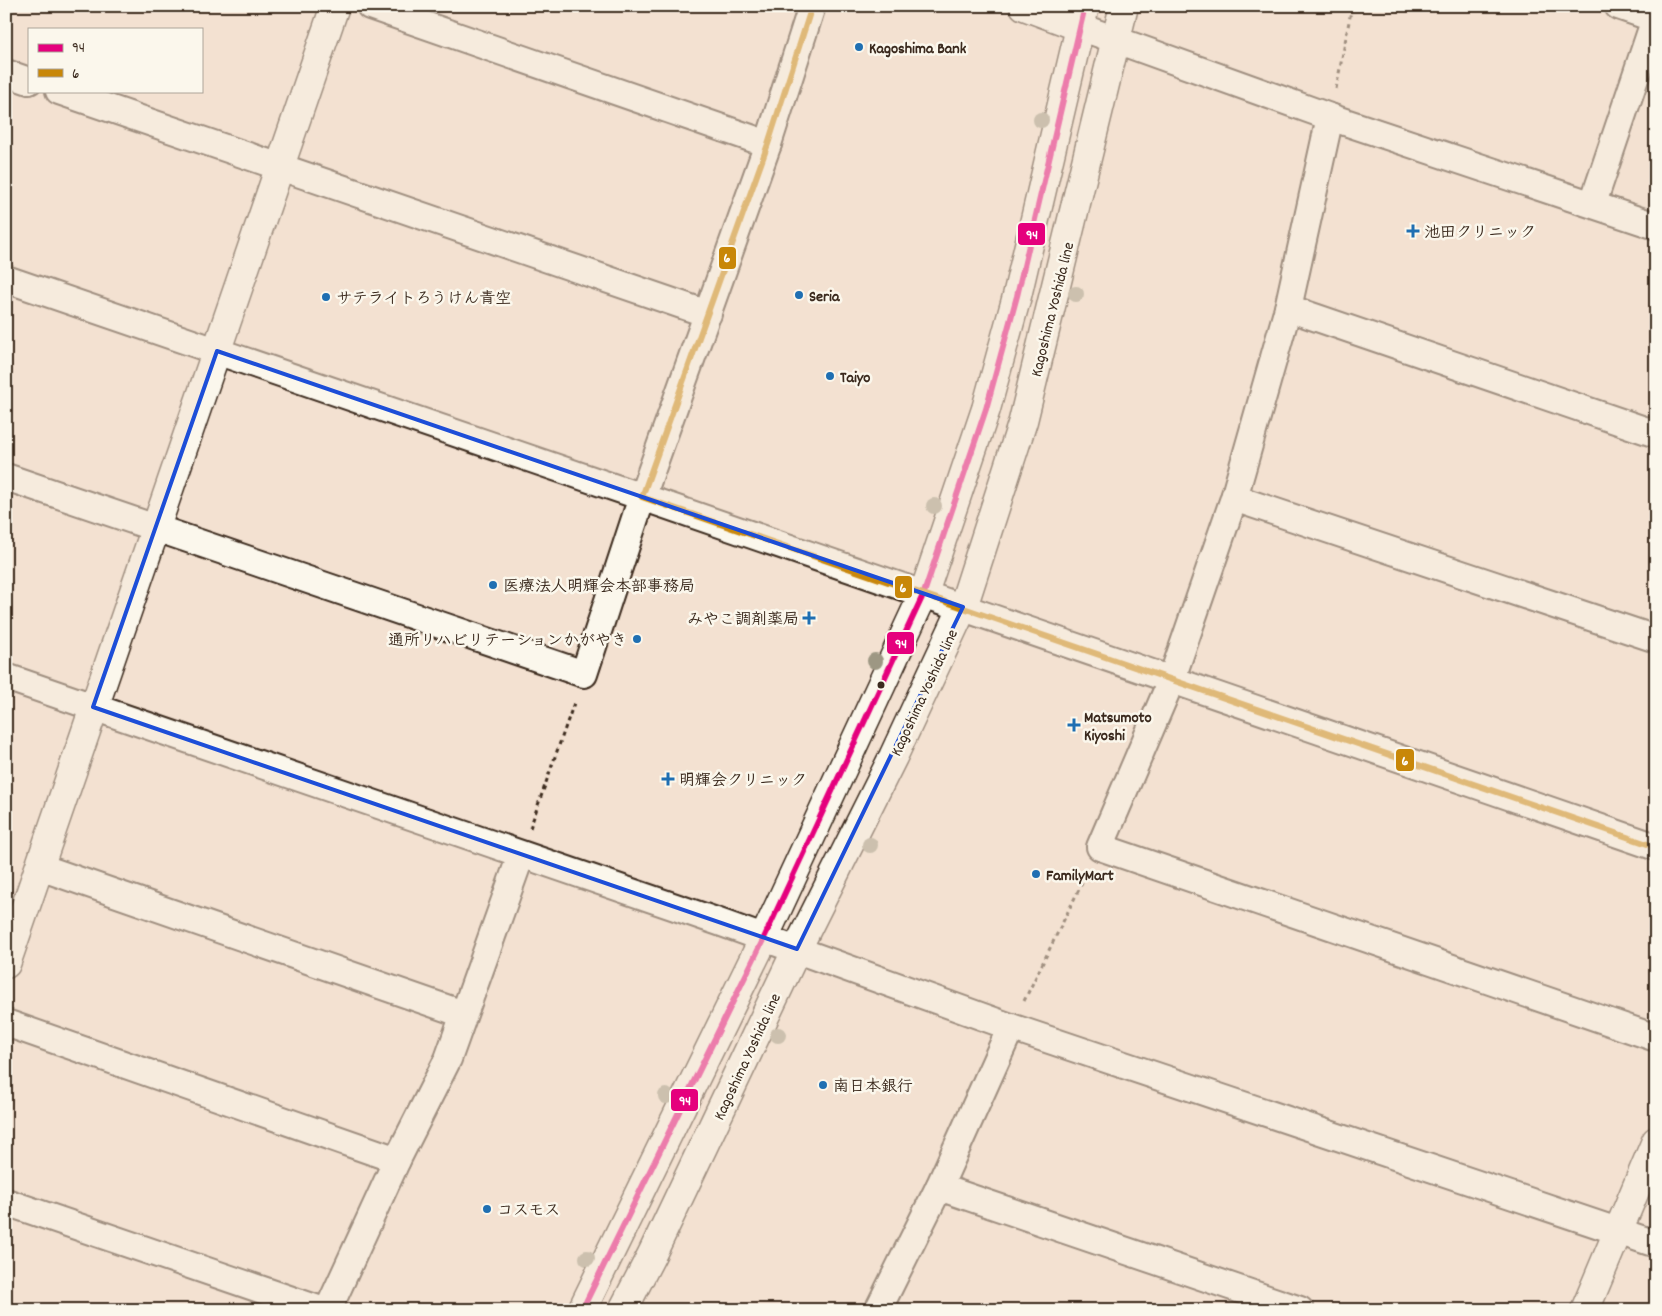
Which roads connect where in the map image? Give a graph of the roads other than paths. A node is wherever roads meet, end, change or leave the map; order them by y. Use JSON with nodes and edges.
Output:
{"nodes":[{"id":1,"x":335,"y":6,"type":"edge"},
{"id":2,"x":370,"y":6,"type":"edge"},
{"id":3,"x":812,"y":6,"type":"edge"},
{"id":4,"x":1024,"y":6,"type":"edge"},
{"id":5,"x":1124,"y":6,"type":"edge"},
{"id":6,"x":1618,"y":6,"type":"edge"},
{"id":7,"x":1082,"y":17,"type":"edge"},
{"id":8,"x":1655,"y":19,"type":"edge"},
{"id":9,"x":1117,"y":41,"type":"junction"},
{"id":10,"x":6,"y":73,"type":"edge"},
{"id":11,"x":28,"y":81,"type":"edge"},
{"id":12,"x":62,"y":92,"type":"edge"},
{"id":13,"x":1330,"y":117,"type":"junction"},
{"id":14,"x":768,"y":144,"type":"junction"},
{"id":15,"x":280,"y":167,"type":"junction"},
{"id":16,"x":1592,"y":204,"type":"junction"},
{"id":17,"x":1656,"y":226,"type":"edge"},
{"id":18,"x":6,"y":279,"type":"edge"},
{"id":19,"x":1288,"y":308,"type":"junction"},
{"id":20,"x":708,"y":314,"type":"junction"},
{"id":21,"x":217,"y":351,"type":"junction"},
{"id":22,"x":1656,"y":434,"type":"edge"},
{"id":23,"x":6,"y":476,"type":"edge"},
{"id":24,"x":642,"y":497,"type":"junction"},
{"id":25,"x":1234,"y":498,"type":"junction"},
{"id":26,"x":155,"y":528,"type":"junction"},
{"id":27,"x":924,"y":593,"type":"junction"},
{"id":28,"x":963,"y":607,"type":"junction"},
{"id":29,"x":1656,"y":639,"type":"edge"},
{"id":30,"x":6,"y":677,"type":"edge"},
{"id":31,"x":1171,"y":681,"type":"junction"},
{"id":32,"x":93,"y":707,"type":"junction"},
{"id":33,"x":1656,"y":846,"type":"edge"},
{"id":34,"x":521,"y":855,"type":"junction"},
{"id":35,"x":40,"y":867,"type":"junction"},
{"id":36,"x":764,"y":938,"type":"junction"},
{"id":37,"x":797,"y":949,"type":"junction"},
{"id":38,"x":6,"y":964,"type":"edge"},
{"id":39,"x":463,"y":1014,"type":"junction"},
{"id":40,"x":6,"y":1023,"type":"edge"},
{"id":41,"x":1011,"y":1027,"type":"junction"},
{"id":42,"x":1656,"y":1038,"type":"edge"},
{"id":43,"x":1656,"y":1141,"type":"edge"},
{"id":44,"x":397,"y":1160,"type":"junction"},
{"id":45,"x":939,"y":1187,"type":"junction"},
{"id":46,"x":6,"y":1202,"type":"edge"},
{"id":47,"x":1617,"y":1231,"type":"junction"},
{"id":48,"x":1656,"y":1244,"type":"edge"},
{"id":49,"x":321,"y":1310,"type":"edge"},
{"id":50,"x":328,"y":1310,"type":"edge"},
{"id":51,"x":582,"y":1310,"type":"edge"},
{"id":52,"x":624,"y":1310,"type":"edge"},
{"id":53,"x":878,"y":1310,"type":"edge"},
{"id":54,"x":1300,"y":1310,"type":"edge"},
{"id":55,"x":1585,"y":1310,"type":"edge"}],
"edges":[{"from":1,"to":15,"type":"main road"},
{"from":2,"to":14,"type":"street"},
{"from":3,"to":14,"type":"street"},
{"from":4,"to":7,"type":"main road"},
{"from":5,"to":9,"type":"main road","name":"Kagoshima Yoshida line"},
{"from":6,"to":8,"type":"street"},
{"from":7,"to":9,"type":"street"},
{"from":7,"to":27,"type":"main road","name":"Kagoshima Yoshida line"},
{"from":8,"to":16,"type":"street"},
{"from":9,"to":13,"type":"street"},
{"from":9,"to":28,"type":"main road","name":"Kagoshima Yoshida line"},
{"from":10,"to":11,"type":"street"},
{"from":12,"to":15,"type":"street"},
{"from":13,"to":16,"type":"street"},
{"from":13,"to":19,"type":"street"},
{"from":14,"to":20,"type":"street"},
{"from":15,"to":20,"type":"street"},
{"from":15,"to":21,"type":"main road"},
{"from":16,"to":17,"type":"street"},
{"from":18,"to":21,"type":"street"},
{"from":19,"to":22,"type":"street"},
{"from":19,"to":25,"type":"street"},
{"from":20,"to":24,"type":"street"},
{"from":21,"to":24,"type":"street"},
{"from":21,"to":26,"type":"main road"},
{"from":23,"to":26,"type":"street"},
{"from":24,"to":26,"type":"street"},
{"from":24,"to":27,"type":"street"},
{"from":25,"to":29,"type":"street"},
{"from":25,"to":31,"type":"street"},
{"from":26,"to":32,"type":"main road"},
{"from":27,"to":28,"type":"street"},
{"from":27,"to":36,"type":"main road","name":"Kagoshima Yoshida line"},
{"from":28,"to":31,"type":"street"},
{"from":28,"to":37,"type":"main road","name":"Kagoshima Yoshida line"},
{"from":30,"to":32,"type":"street"},
{"from":31,"to":33,"type":"street"},
{"from":31,"to":42,"type":"street"},
{"from":32,"to":34,"type":"street"},
{"from":32,"to":35,"type":"main road"},
{"from":34,"to":36,"type":"street"},
{"from":34,"to":39,"type":"street"},
{"from":35,"to":38,"type":"main road"},
{"from":35,"to":39,"type":"street"},
{"from":36,"to":37,"type":"street"},
{"from":36,"to":51,"type":"main road","name":"Kagoshima Yoshida line"},
{"from":37,"to":41,"type":"street"},
{"from":37,"to":52,"type":"main road","name":"Kagoshima Yoshida line"},
{"from":39,"to":44,"type":"street"},
{"from":40,"to":44,"type":"street"},
{"from":41,"to":45,"type":"street"},
{"from":41,"to":47,"type":"street"},
{"from":43,"to":47,"type":"main road"},
{"from":44,"to":50,"type":"street"},
{"from":45,"to":53,"type":"street"},
{"from":45,"to":54,"type":"street"},
{"from":46,"to":49,"type":"street"},
{"from":47,"to":48,"type":"street"},
{"from":47,"to":55,"type":"main road"}]}
